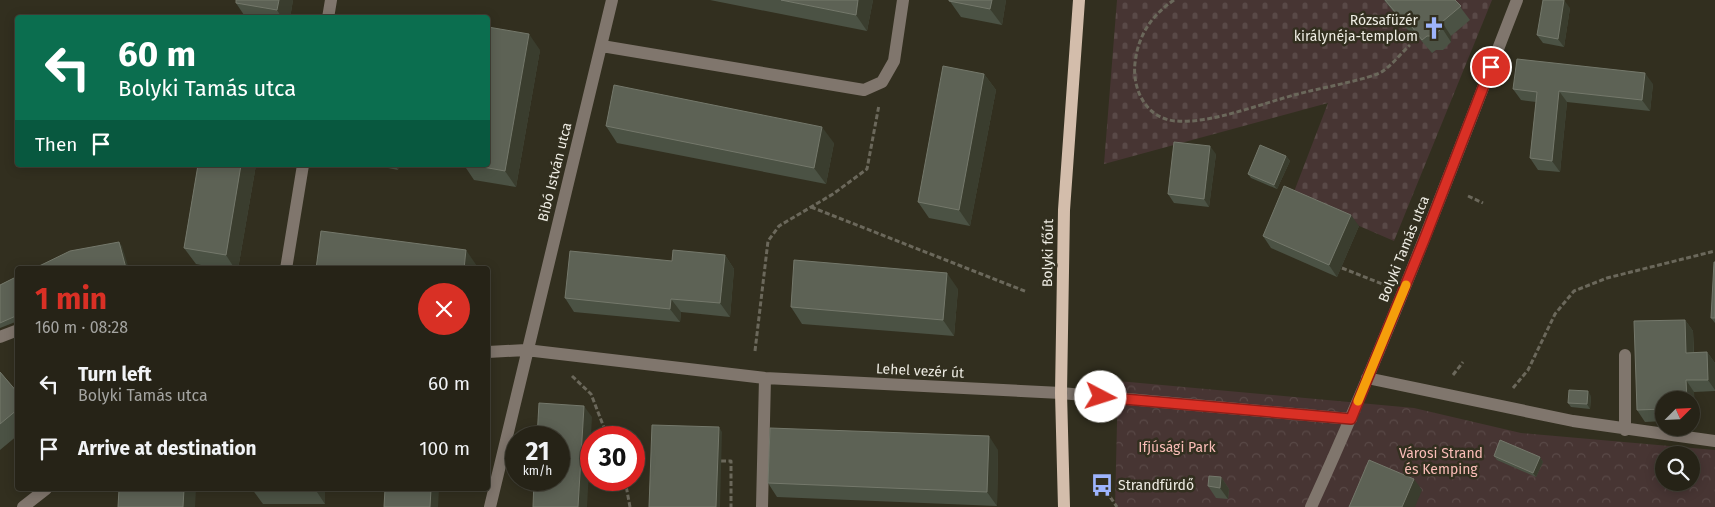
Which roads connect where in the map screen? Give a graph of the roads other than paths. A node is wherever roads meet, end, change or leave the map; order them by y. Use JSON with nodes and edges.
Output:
{"nodes":[{"id":1,"x":331,"y":0,"type":"edge"},
{"id":2,"x":612,"y":0,"type":"edge"},
{"id":3,"x":903,"y":0,"type":"edge"},
{"id":4,"x":1079,"y":0,"type":"edge"},
{"id":5,"x":1517,"y":0,"type":"edge"},
{"id":6,"x":328,"y":15,"type":"edge"},
{"id":7,"x":602,"y":46,"type":"junction"},
{"id":8,"x":303,"y":167,"type":"edge"},
{"id":9,"x":286,"y":266,"type":"edge"},
{"id":10,"x":15,"y":331,"type":"edge"},
{"id":11,"x":0,"y":337,"type":"edge"},
{"id":12,"x":526,"y":350,"type":"junction"},
{"id":13,"x":490,"y":352,"type":"edge"},
{"id":14,"x":1625,"y":355,"type":"dead end"},
{"id":15,"x":765,"y":378,"type":"junction"},
{"id":16,"x":1367,"y":378,"type":"junction"},
{"id":17,"x":1061,"y":393,"type":"junction"},
{"id":18,"x":1351,"y":419,"type":"junction"},
{"id":19,"x":1625,"y":430,"type":"junction"},
{"id":20,"x":1715,"y":441,"type":"edge"},
{"id":21,"x":43,"y":491,"type":"edge"},
{"id":22,"x":23,"y":507,"type":"edge"},
{"id":23,"x":490,"y":507,"type":"edge"},
{"id":24,"x":762,"y":507,"type":"edge"},
{"id":25,"x":1064,"y":507,"type":"edge"},
{"id":26,"x":1311,"y":507,"type":"edge"}],
"edges":[{"from":1,"to":6,"type":"street"},
{"from":2,"to":7,"type":"street","name":"Bibó István utca"},
{"from":3,"to":7,"type":"street"},
{"from":4,"to":17,"type":"main road","name":"Bolyki főút"},
{"from":5,"to":16,"type":"street","name":"Bolyki Tamás utca"},
{"from":7,"to":12,"type":"street","name":"Bibó István utca"},
{"from":8,"to":9,"type":"street"},
{"from":10,"to":11,"type":"street"},
{"from":12,"to":13,"type":"street","name":"Lehel vezér út"},
{"from":12,"to":15,"type":"street","name":"Lehel vezér út"},
{"from":12,"to":23,"type":"street","name":"Bibó István utca"},
{"from":14,"to":19,"type":"street"},
{"from":15,"to":17,"type":"street","name":"Lehel vezér út"},
{"from":15,"to":24,"type":"street"},
{"from":16,"to":18,"type":"street","name":"Bolyki Tamás utca"},
{"from":16,"to":19,"type":"street"},
{"from":17,"to":18,"type":"street","name":"Lehel vezér út"},
{"from":17,"to":25,"type":"main road","name":"Bolyki főút"},
{"from":18,"to":26,"type":"street","name":"Bolyki Tamás utca"},
{"from":19,"to":20,"type":"street"},
{"from":21,"to":22,"type":"street"}]}
